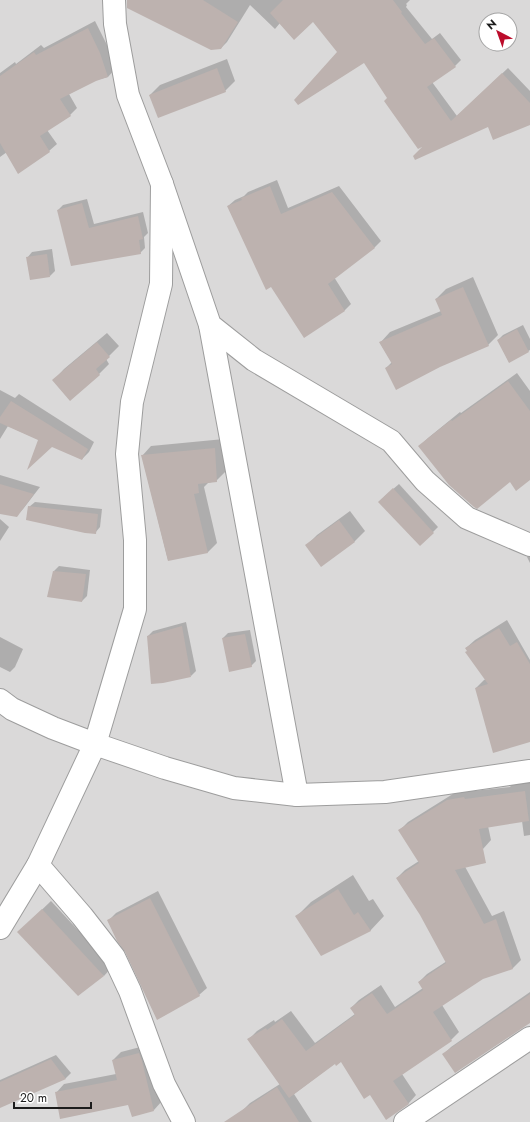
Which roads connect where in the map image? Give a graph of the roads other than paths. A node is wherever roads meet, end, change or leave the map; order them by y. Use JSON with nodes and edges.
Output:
{"nodes":[{"id":1,"x":114,"y":0,"type":"edge"},
{"id":2,"x":162,"y":184,"type":"junction"},
{"id":3,"x":210,"y":325,"type":"junction"},
{"id":4,"x":530,"y":545,"type":"edge"},
{"id":5,"x":4,"y":710,"type":"edge"},
{"id":6,"x":95,"y":744,"type":"junction"},
{"id":7,"x":530,"y":771,"type":"edge"},
{"id":8,"x":297,"y":795,"type":"junction"},
{"id":9,"x":38,"y":865,"type":"junction"},
{"id":10,"x":0,"y":928,"type":"edge"},
{"id":11,"x":530,"y":1038,"type":"edge"},
{"id":12,"x":184,"y":1122,"type":"edge"},
{"id":13,"x":405,"y":1122,"type":"edge"}],
"edges":[{"from":1,"to":2,"type":"street"},
{"from":2,"to":3,"type":"street"},
{"from":2,"to":6,"type":"street"},
{"from":3,"to":4,"type":"street"},
{"from":3,"to":8,"type":"street"},
{"from":5,"to":6,"type":"street"},
{"from":6,"to":8,"type":"street"},
{"from":6,"to":9,"type":"street"},
{"from":7,"to":8,"type":"street"},
{"from":9,"to":10,"type":"street"},
{"from":9,"to":12,"type":"street"},
{"from":11,"to":13,"type":"street"}]}
